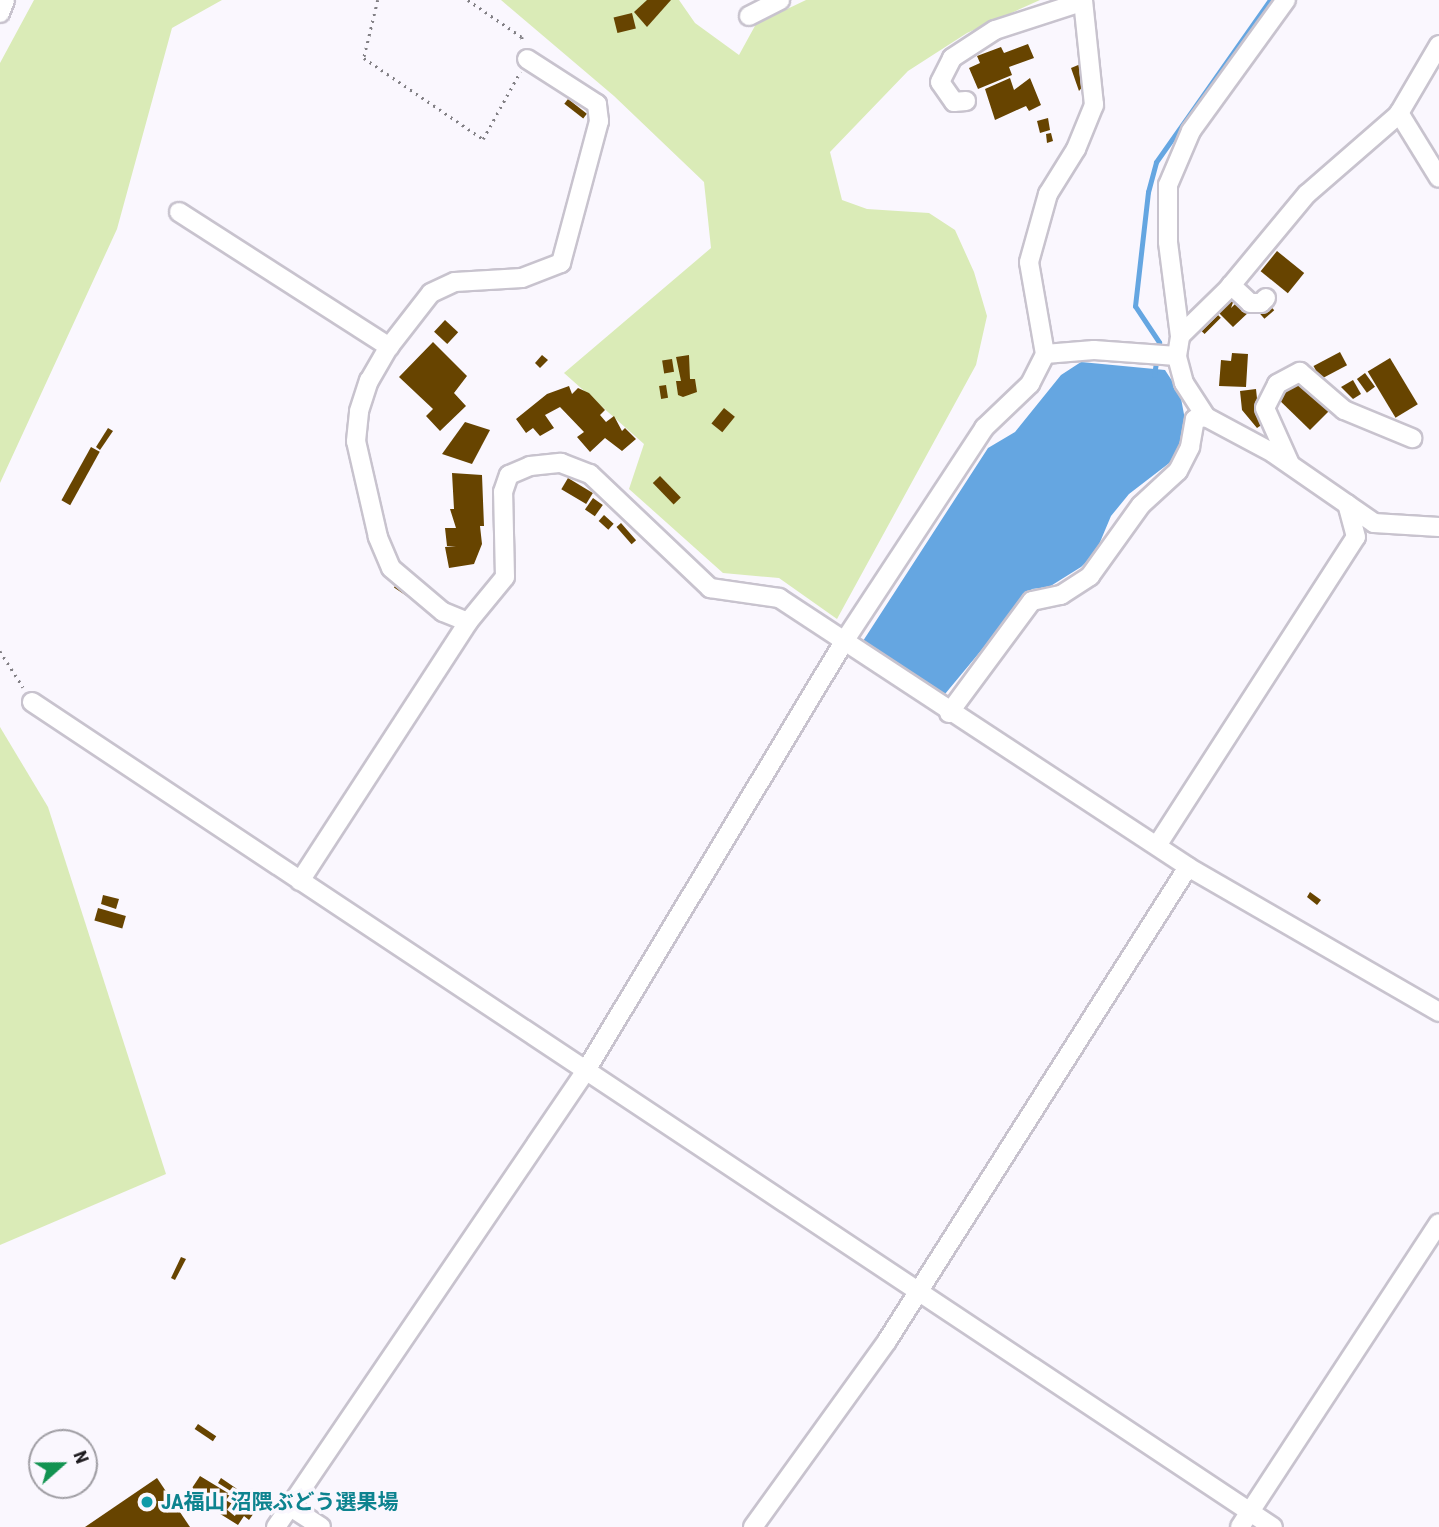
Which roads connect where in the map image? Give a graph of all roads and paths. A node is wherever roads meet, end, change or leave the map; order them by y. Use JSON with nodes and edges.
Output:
{"nodes":[{"id":1,"x":5,"y":0,"type":"edge"},
{"id":2,"x":378,"y":0,"type":"edge"},
{"id":3,"x":468,"y":0,"type":"edge"},
{"id":4,"x":780,"y":0,"type":"edge"},
{"id":5,"x":1286,"y":0,"type":"edge"},
{"id":6,"x":1082,"y":1,"type":"edge"},
{"id":7,"x":0,"y":13,"type":"edge"},
{"id":8,"x":748,"y":16,"type":"dead end"},
{"id":9,"x":1439,"y":45,"type":"edge"},
{"id":10,"x":527,"y":59,"type":"junction"},
{"id":11,"x":966,"y":101,"type":"dead end"},
{"id":12,"x":1399,"y":113,"type":"junction"},
{"id":13,"x":1433,"y":155,"type":"edge"},
{"id":14,"x":1439,"y":178,"type":"edge"},
{"id":15,"x":178,"y":212,"type":"dead end"},
{"id":16,"x":1231,"y":285,"type":"junction"},
{"id":17,"x":1266,"y":298,"type":"dead end"},
{"id":18,"x":1180,"y":336,"type":"junction"},
{"id":19,"x":389,"y":347,"type":"junction"},
{"id":20,"x":1045,"y":354,"type":"junction"},
{"id":21,"x":1164,"y":355,"type":"junction"},
{"id":22,"x":1206,"y":417,"type":"junction"},
{"id":23,"x":1412,"y":438,"type":"dead end"},
{"id":24,"x":1290,"y":464,"type":"junction"},
{"id":25,"x":1348,"y":504,"type":"junction"},
{"id":26,"x":1439,"y":527,"type":"edge"},
{"id":27,"x":468,"y":622,"type":"junction"},
{"id":28,"x":845,"y":640,"type":"junction"},
{"id":29,"x":0,"y":651,"type":"edge"},
{"id":30,"x":32,"y":702,"type":"joint"},
{"id":31,"x":949,"y":713,"type":"junction"},
{"id":32,"x":1158,"y":844,"type":"junction"},
{"id":33,"x":1188,"y":867,"type":"junction"},
{"id":34,"x":300,"y":881,"type":"junction"},
{"id":35,"x":1439,"y":990,"type":"edge"},
{"id":36,"x":1434,"y":1009,"type":"edge"},
{"id":37,"x":585,"y":1072,"type":"junction"},
{"id":38,"x":1439,"y":1223,"type":"edge"},
{"id":39,"x":917,"y":1294,"type":"junction"},
{"id":40,"x":289,"y":1506,"type":"junction"},
{"id":41,"x":1244,"y":1520,"type":"edge"},
{"id":42,"x":275,"y":1527,"type":"edge"},
{"id":43,"x":321,"y":1527,"type":"edge"},
{"id":44,"x":753,"y":1527,"type":"edge"},
{"id":45,"x":1272,"y":1527,"type":"edge"}],
"edges":[{"from":1,"to":7,"type":"street"},
{"from":2,"to":10,"type":"path"},
{"from":3,"to":10,"type":"path"},
{"from":4,"to":8,"type":"street"},
{"from":5,"to":18,"type":"street"},
{"from":6,"to":11,"type":"street"},
{"from":6,"to":20,"type":"street"},
{"from":9,"to":12,"type":"street"},
{"from":10,"to":19,"type":"street"},
{"from":12,"to":13,"type":"street"},
{"from":12,"to":16,"type":"street"},
{"from":13,"to":14,"type":"street"},
{"from":15,"to":19,"type":"street"},
{"from":16,"to":17,"type":"street"},
{"from":16,"to":18,"type":"street"},
{"from":18,"to":21,"type":"street"},
{"from":19,"to":27,"type":"street"},
{"from":20,"to":21,"type":"street"},
{"from":20,"to":28,"type":"street"},
{"from":21,"to":22,"type":"street"},
{"from":22,"to":24,"type":"street"},
{"from":22,"to":31,"type":"street"},
{"from":23,"to":24,"type":"street"},
{"from":24,"to":25,"type":"street"},
{"from":25,"to":26,"type":"street"},
{"from":25,"to":32,"type":"street"},
{"from":27,"to":28,"type":"street"},
{"from":27,"to":34,"type":"street"},
{"from":28,"to":31,"type":"street"},
{"from":28,"to":37,"type":"street"},
{"from":29,"to":30,"type":"path"},
{"from":30,"to":34,"type":"street"},
{"from":31,"to":32,"type":"street"},
{"from":32,"to":33,"type":"street"},
{"from":33,"to":36,"type":"street"},
{"from":33,"to":39,"type":"street"},
{"from":34,"to":37,"type":"street"},
{"from":35,"to":36,"type":"street"},
{"from":37,"to":39,"type":"street"},
{"from":37,"to":40,"type":"street"},
{"from":38,"to":41,"type":"street"},
{"from":39,"to":41,"type":"street"},
{"from":39,"to":44,"type":"street"},
{"from":40,"to":42,"type":"street"},
{"from":40,"to":43,"type":"street"},
{"from":41,"to":45,"type":"street"}]}
